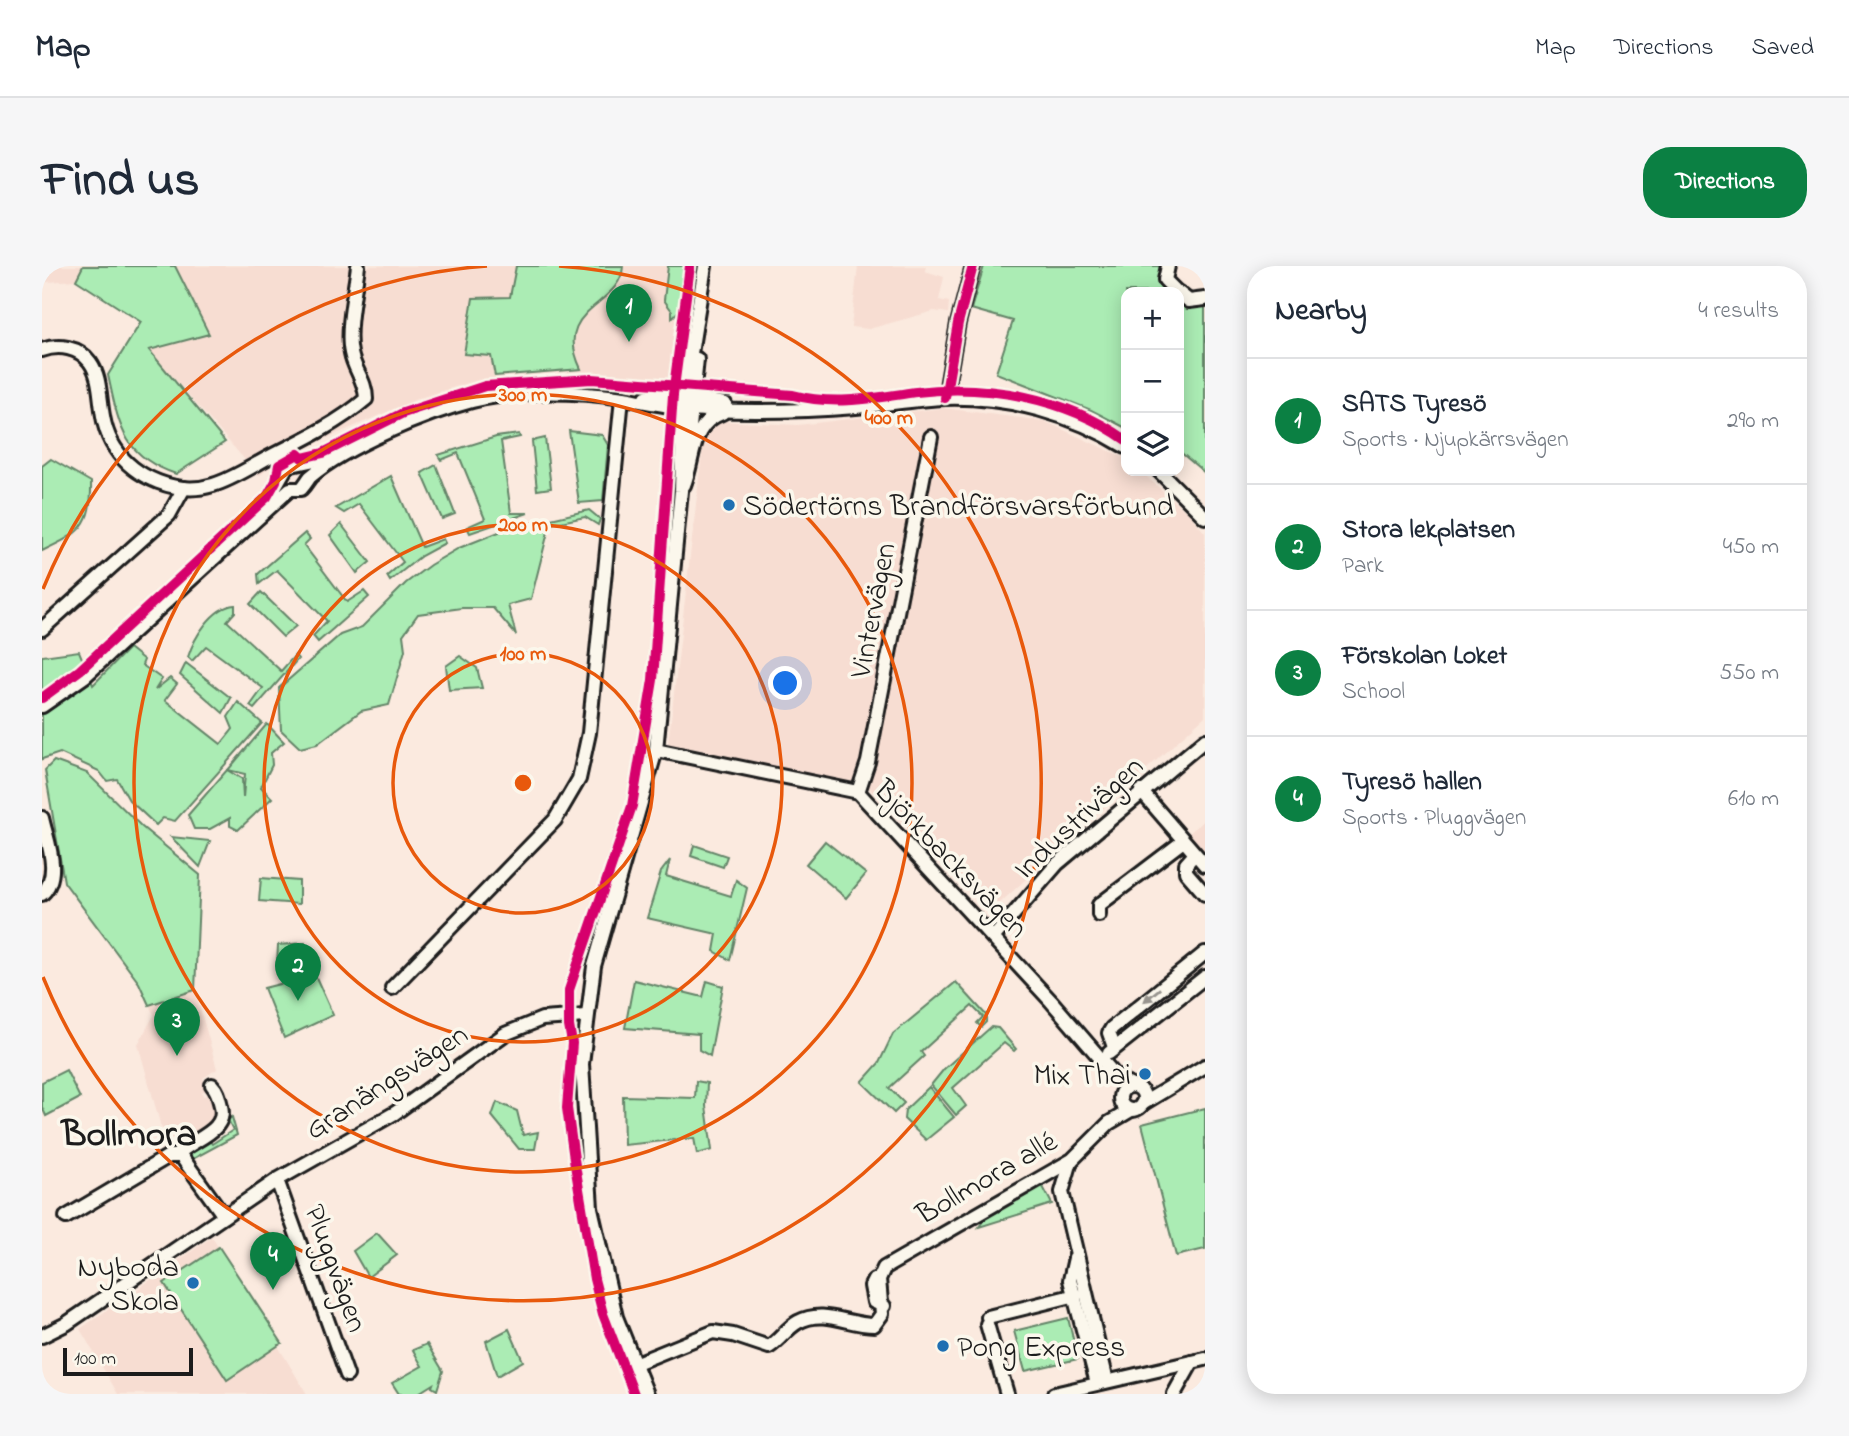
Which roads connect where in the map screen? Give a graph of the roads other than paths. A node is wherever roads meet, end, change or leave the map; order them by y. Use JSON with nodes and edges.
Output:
{"nodes":[{"id":1,"x":358,"y":266,"type":"edge"},
{"id":2,"x":705,"y":266,"type":"edge"},
{"id":3,"x":973,"y":266,"type":"edge"},
{"id":4,"x":1168,"y":266,"type":"edge"},
{"id":5,"x":1172,"y":287,"type":"edge"},
{"id":6,"x":1184,"y":297,"type":"edge"},
{"id":7,"x":1205,"y":299,"type":"edge"},
{"id":8,"x":42,"y":350,"type":"edge"},
{"id":9,"x":622,"y":398,"type":"junction"},
{"id":10,"x":945,"y":398,"type":"junction"},
{"id":11,"x":689,"y":403,"type":"junction"},
{"id":12,"x":730,"y":410,"type":"junction"},
{"id":13,"x":763,"y":410,"type":"junction"},
{"id":14,"x":931,"y":437,"type":"dead end"},
{"id":15,"x":1121,"y":445,"type":"edge"},
{"id":16,"x":280,"y":452,"type":"junction"},
{"id":17,"x":344,"y":454,"type":"junction"},
{"id":18,"x":290,"y":468,"type":"junction"},
{"id":19,"x":1164,"y":476,"type":"edge"},
{"id":20,"x":308,"y":479,"type":"junction"},
{"id":21,"x":184,"y":488,"type":"junction"},
{"id":22,"x":290,"y":489,"type":"junction"},
{"id":23,"x":681,"y":491,"type":"junction"},
{"id":24,"x":260,"y":514,"type":"junction"},
{"id":25,"x":1205,"y":517,"type":"edge"},
{"id":26,"x":42,"y":629,"type":"edge"},
{"id":27,"x":42,"y":706,"type":"edge"},
{"id":28,"x":1205,"y":740,"type":"edge"},
{"id":29,"x":656,"y":750,"type":"junction"},
{"id":30,"x":1141,"y":791,"type":"junction"},
{"id":31,"x":858,"y":792,"type":"junction"},
{"id":32,"x":42,"y":818,"type":"edge"},
{"id":33,"x":1182,"y":842,"type":"junction"},
{"id":34,"x":1194,"y":855,"type":"junction"},
{"id":35,"x":1205,"y":865,"type":"edge"},
{"id":36,"x":42,"y":894,"type":"edge"},
{"id":37,"x":1205,"y":894,"type":"edge"},
{"id":38,"x":1099,"y":915,"type":"dead end"},
{"id":39,"x":993,"y":938,"type":"junction"},
{"id":40,"x":1205,"y":953,"type":"edge"},
{"id":41,"x":1205,"y":977,"type":"edge"},
{"id":42,"x":392,"y":988,"type":"dead end"},
{"id":43,"x":586,"y":1016,"type":"junction"},
{"id":44,"x":1114,"y":1048,"type":"junction"},
{"id":45,"x":1101,"y":1061,"type":"junction"},
{"id":46,"x":1205,"y":1066,"type":"edge"},
{"id":47,"x":212,"y":1085,"type":"dead end"},
{"id":48,"x":1127,"y":1089,"type":"junction"},
{"id":49,"x":1164,"y":1090,"type":"junction"},
{"id":50,"x":1137,"y":1107,"type":"junction"},
{"id":51,"x":1109,"y":1123,"type":"junction"},
{"id":52,"x":176,"y":1156,"type":"junction"},
{"id":53,"x":1072,"y":1160,"type":"junction"},
{"id":54,"x":277,"y":1180,"type":"junction"},
{"id":55,"x":224,"y":1216,"type":"junction"},
{"id":56,"x":66,"y":1217,"type":"dead end"},
{"id":57,"x":1076,"y":1256,"type":"junction"},
{"id":58,"x":1076,"y":1295,"type":"junction"},
{"id":59,"x":42,"y":1336,"type":"edge"},
{"id":60,"x":1205,"y":1359,"type":"edge"},
{"id":61,"x":1192,"y":1362,"type":"junction"},
{"id":62,"x":638,"y":1363,"type":"junction"},
{"id":63,"x":347,"y":1375,"type":"dead end"},
{"id":64,"x":1102,"y":1382,"type":"junction"},
{"id":65,"x":647,"y":1394,"type":"edge"},
{"id":66,"x":656,"y":1394,"type":"edge"},
{"id":67,"x":1007,"y":1394,"type":"edge"},
{"id":68,"x":1054,"y":1394,"type":"edge"},
{"id":69,"x":1174,"y":1394,"type":"edge"}],
"edges":[{"from":1,"to":16,"type":"street"},
{"from":2,"to":11,"type":"street"},
{"from":3,"to":10,"type":"street"},
{"from":4,"to":5,"type":"street"},
{"from":6,"to":7,"type":"street"},
{"from":8,"to":21,"type":"street"},
{"from":9,"to":11,"type":"street"},
{"from":9,"to":17,"type":"street"},
{"from":9,"to":42,"type":"street"},
{"from":10,"to":13,"type":"street"},
{"from":10,"to":15,"type":"street"},
{"from":11,"to":12,"type":"street"},
{"from":11,"to":13,"type":"street"},
{"from":11,"to":23,"type":"street"},
{"from":12,"to":13,"type":"street"},
{"from":12,"to":23,"type":"street"},
{"from":14,"to":31,"type":"street","name":"Vintervägen"},
{"from":16,"to":18,"type":"street"},
{"from":16,"to":21,"type":"street"},
{"from":17,"to":18,"type":"street"},
{"from":17,"to":20,"type":"street"},
{"from":18,"to":20,"type":"street"},
{"from":18,"to":22,"type":"street"},
{"from":18,"to":24,"type":"street"},
{"from":19,"to":25,"type":"street"},
{"from":20,"to":22,"type":"street"},
{"from":21,"to":26,"type":"street"},
{"from":22,"to":24,"type":"street"},
{"from":23,"to":29,"type":"street"},
{"from":24,"to":27,"type":"street"},
{"from":28,"to":30,"type":"street","name":"Industrivägen"},
{"from":29,"to":31,"type":"street","name":"Björkbacksvägen"},
{"from":29,"to":43,"type":"street"},
{"from":30,"to":33,"type":"street"},
{"from":30,"to":39,"type":"street","name":"Industrivägen"},
{"from":31,"to":39,"type":"street","name":"Björkbacksvägen"},
{"from":32,"to":36,"type":"street"},
{"from":33,"to":34,"type":"street"},
{"from":33,"to":38,"type":"street"},
{"from":34,"to":35,"type":"street"},
{"from":34,"to":37,"type":"street"},
{"from":39,"to":45,"type":"street","name":"Björkbacksvägen"},
{"from":40,"to":44,"type":"street","one_way":true},
{"from":41,"to":44,"type":"street"},
{"from":43,"to":54,"type":"street","name":"Granängsvägen"},
{"from":43,"to":62,"type":"street"},
{"from":44,"to":45,"type":"street"},
{"from":45,"to":48,"type":"street","name":"Björkbacksvägen"},
{"from":46,"to":49,"type":"street","name":"Bollmora allé"},
{"from":47,"to":52,"type":"street"},
{"from":48,"to":49,"type":"street"},
{"from":48,"to":50,"type":"street"},
{"from":48,"to":50,"type":"street"},
{"from":48,"to":51,"type":"street","name":"Bollmora allé"},
{"from":49,"to":50,"type":"street","name":"Bollmora allé"},
{"from":50,"to":51,"type":"street","name":"Bollmora allé"},
{"from":51,"to":53,"type":"street","name":"Bollmora allé"},
{"from":52,"to":55,"type":"street"},
{"from":52,"to":56,"type":"street"},
{"from":53,"to":57,"type":"street"},
{"from":53,"to":62,"type":"street","name":"Bollmora allé"},
{"from":54,"to":55,"type":"street","name":"Granängsvägen"},
{"from":54,"to":63,"type":"street","name":"Pluggvägen"},
{"from":55,"to":59,"type":"street","name":"Granängsvägen"},
{"from":57,"to":58,"type":"street"},
{"from":57,"to":64,"type":"street"},
{"from":58,"to":64,"type":"street"},
{"from":58,"to":67,"type":"street"},
{"from":60,"to":61,"type":"street"},
{"from":61,"to":64,"type":"street"},
{"from":61,"to":69,"type":"street"},
{"from":62,"to":65,"type":"street"},
{"from":62,"to":66,"type":"street"},
{"from":64,"to":68,"type":"street"}]}
